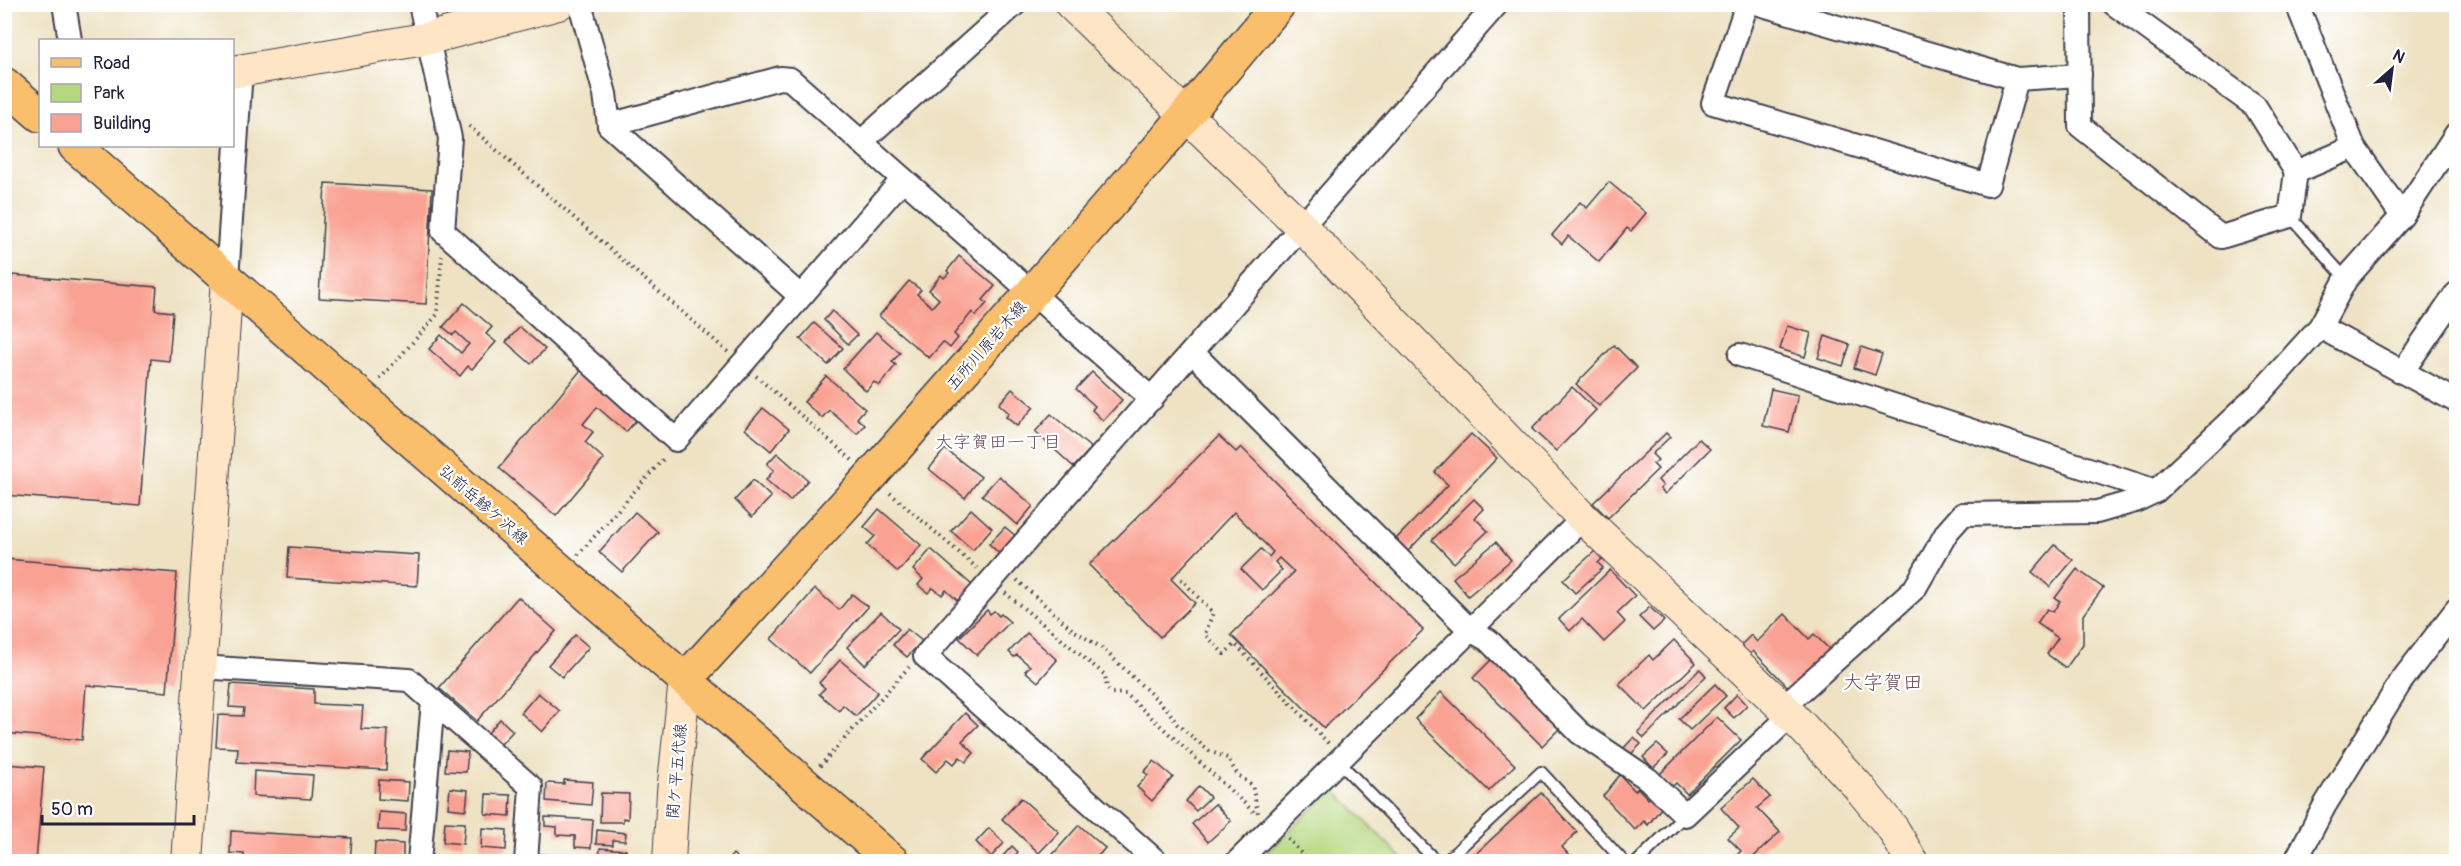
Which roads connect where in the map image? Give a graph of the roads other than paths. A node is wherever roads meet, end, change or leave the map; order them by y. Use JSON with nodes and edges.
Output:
{"nodes":[{"id":1,"x":64,"y":4,"type":"edge"},
{"id":2,"x":420,"y":4,"type":"edge"},
{"id":3,"x":558,"y":4,"type":"edge"},
{"id":4,"x":580,"y":4,"type":"edge"},
{"id":5,"x":1015,"y":4,"type":"edge"},
{"id":6,"x":1071,"y":4,"type":"edge"},
{"id":7,"x":1280,"y":4,"type":"edge"},
{"id":8,"x":1497,"y":4,"type":"edge"},
{"id":9,"x":1747,"y":4,"type":"edge"},
{"id":10,"x":1759,"y":4,"type":"edge"},
{"id":11,"x":2079,"y":4,"type":"edge"},
{"id":12,"x":2114,"y":4,"type":"edge"},
{"id":13,"x":2297,"y":4,"type":"edge"},
{"id":14,"x":430,"y":38,"type":"junction"},
{"id":15,"x":70,"y":39,"type":"edge"},
{"id":16,"x":237,"y":71,"type":"edge"},
{"id":17,"x":2080,"y":75,"type":"junction"},
{"id":18,"x":2017,"y":79,"type":"junction"},
{"id":19,"x":1187,"y":115,"type":"junction"},
{"id":20,"x":609,"y":125,"type":"junction"},
{"id":21,"x":234,"y":133,"type":"edge"},
{"id":22,"x":2457,"y":134,"type":"edge"},
{"id":23,"x":861,"y":142,"type":"junction"},
{"id":24,"x":76,"y":147,"type":"edge"},
{"id":25,"x":233,"y":147,"type":"edge"},
{"id":26,"x":2354,"y":147,"type":"junction"},
{"id":27,"x":2296,"y":172,"type":"junction"},
{"id":28,"x":903,"y":179,"type":"junction"},
{"id":29,"x":2290,"y":216,"type":"junction"},
{"id":30,"x":2402,"y":216,"type":"junction"},
{"id":31,"x":1304,"y":228,"type":"junction"},
{"id":32,"x":227,"y":279,"type":"junction"},
{"id":33,"x":2346,"y":279,"type":"junction"},
{"id":34,"x":1032,"y":293,"type":"junction"},
{"id":35,"x":2457,"y":294,"type":"edge"},
{"id":36,"x":800,"y":296,"type":"junction"},
{"id":37,"x":2320,"y":327,"type":"junction"},
{"id":38,"x":1193,"y":353,"type":"junction"},
{"id":39,"x":1740,"y":356,"type":"dead end"},
{"id":40,"x":2402,"y":372,"type":"junction"},
{"id":41,"x":1152,"y":399,"type":"junction"},
{"id":42,"x":2457,"y":401,"type":"edge"},
{"id":43,"x":2156,"y":491,"type":"junction"},
{"id":44,"x":1583,"y":518,"type":"junction"},
{"id":45,"x":2457,"y":610,"type":"edge"},
{"id":46,"x":1470,"y":630,"type":"junction"},
{"id":47,"x":200,"y":667,"type":"junction"},
{"id":48,"x":685,"y":680,"type":"junction"},
{"id":49,"x":433,"y":701,"type":"junction"},
{"id":50,"x":1787,"y":711,"type":"junction"},
{"id":51,"x":1340,"y":759,"type":"junction"},
{"id":52,"x":1685,"y":815,"type":"junction"},
{"id":53,"x":186,"y":861,"type":"edge"},
{"id":54,"x":419,"y":861,"type":"edge"},
{"id":55,"x":526,"y":861,"type":"edge"},
{"id":56,"x":669,"y":861,"type":"edge"},
{"id":57,"x":893,"y":861,"type":"edge"},
{"id":58,"x":1157,"y":861,"type":"edge"},
{"id":59,"x":1237,"y":861,"type":"edge"},
{"id":60,"x":1437,"y":861,"type":"edge"},
{"id":61,"x":1446,"y":861,"type":"edge"},
{"id":62,"x":1624,"y":861,"type":"edge"},
{"id":63,"x":1637,"y":861,"type":"edge"},
{"id":64,"x":1912,"y":861,"type":"edge"},
{"id":65,"x":2295,"y":861,"type":"edge"}],
"edges":[{"from":1,"to":15,"type":"street"},
{"from":2,"to":14,"type":"street"},
{"from":3,"to":14,"type":"street"},
{"from":4,"to":20,"type":"street"},
{"from":5,"to":23,"type":"street"},
{"from":6,"to":19,"type":"street"},
{"from":7,"to":19,"type":"main road","name":"五所川原岩木線"},
{"from":8,"to":31,"type":"street"},
{"from":9,"to":18,"type":"street"},
{"from":10,"to":18,"type":"street"},
{"from":11,"to":17,"type":"street"},
{"from":12,"to":27,"type":"street"},
{"from":13,"to":26,"type":"street"},
{"from":14,"to":16,"type":"street"},
{"from":14,"to":36,"type":"street"},
{"from":16,"to":21,"type":"street"},
{"from":17,"to":18,"type":"street"},
{"from":17,"to":29,"type":"street"},
{"from":19,"to":31,"type":"street"},
{"from":19,"to":34,"type":"main road","name":"五所川原岩木線"},
{"from":20,"to":23,"type":"street"},
{"from":20,"to":36,"type":"street"},
{"from":22,"to":30,"type":"street"},
{"from":23,"to":28,"type":"street"},
{"from":24,"to":32,"type":"main road","name":"弘前岳鰺ケ沢線"},
{"from":25,"to":32,"type":"street"},
{"from":26,"to":27,"type":"street"},
{"from":26,"to":30,"type":"street"},
{"from":27,"to":29,"type":"street"},
{"from":28,"to":34,"type":"street"},
{"from":28,"to":36,"type":"street"},
{"from":29,"to":33,"type":"lane"},
{"from":30,"to":33,"type":"street"},
{"from":31,"to":38,"type":"street"},
{"from":31,"to":44,"type":"street"},
{"from":32,"to":47,"type":"street"},
{"from":32,"to":48,"type":"main road","name":"弘前岳鰺ケ沢線"},
{"from":33,"to":37,"type":"street"},
{"from":34,"to":41,"type":"street"},
{"from":34,"to":48,"type":"main road","name":"五所川原岩木線"},
{"from":35,"to":40,"type":"street"},
{"from":37,"to":40,"type":"street"},
{"from":37,"to":43,"type":"street"},
{"from":38,"to":41,"type":"street"},
{"from":38,"to":46,"type":"street"},
{"from":39,"to":43,"type":"street"},
{"from":40,"to":42,"type":"street"},
{"from":41,"to":58,"type":"street"},
{"from":43,"to":50,"type":"street"},
{"from":44,"to":46,"type":"street"},
{"from":44,"to":50,"type":"street"},
{"from":45,"to":65,"type":"street"},
{"from":46,"to":51,"type":"street"},
{"from":46,"to":52,"type":"street"},
{"from":47,"to":49,"type":"street"},
{"from":47,"to":53,"type":"street"},
{"from":48,"to":56,"type":"street","name":"関ケ平五代線"},
{"from":48,"to":57,"type":"main road","name":"弘前岳鰺ケ沢線"},
{"from":49,"to":54,"type":"street"},
{"from":49,"to":55,"type":"street"},
{"from":50,"to":52,"type":"street"},
{"from":50,"to":64,"type":"street"},
{"from":51,"to":59,"type":"street"},
{"from":51,"to":60,"type":"lane"},
{"from":52,"to":63,"type":"lane"},
{"from":61,"to":62,"type":"lane"}]}
